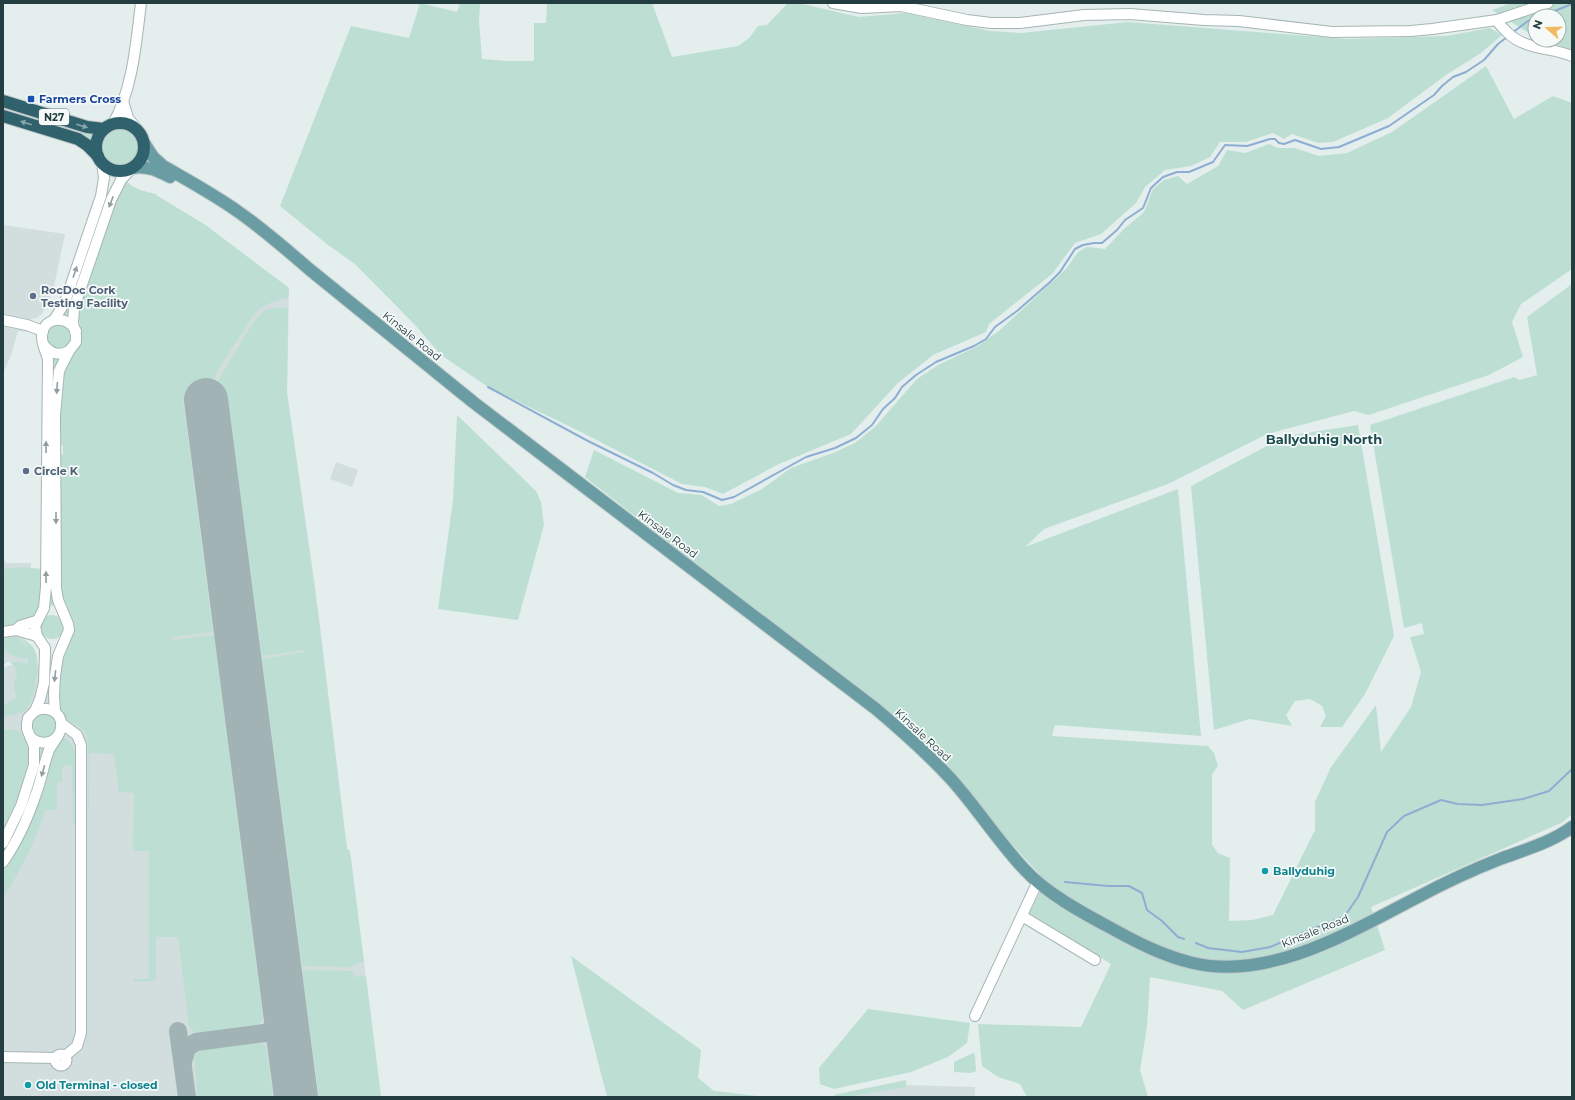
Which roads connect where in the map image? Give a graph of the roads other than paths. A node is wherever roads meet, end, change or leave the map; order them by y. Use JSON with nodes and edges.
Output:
{"nodes":[{"id":1,"x":141,"y":3,"type":"edge"},
{"id":2,"x":833,"y":3,"type":"edge"},
{"id":3,"x":1548,"y":3,"type":"edge"},
{"id":4,"x":1496,"y":20,"type":"junction"},
{"id":5,"x":1572,"y":56,"type":"edge"},
{"id":6,"x":3,"y":101,"type":"edge"},
{"id":7,"x":124,"y":101,"type":"junction"},
{"id":8,"x":3,"y":116,"type":"edge"},
{"id":9,"x":109,"y":126,"type":"junction"},
{"id":10,"x":137,"y":129,"type":"junction"},
{"id":11,"x":144,"y":142,"type":"junction"},
{"id":12,"x":100,"y":160,"type":"junction"},
{"id":13,"x":132,"y":169,"type":"junction"},
{"id":14,"x":308,"y":269,"type":"junction"},
{"id":15,"x":3,"y":320,"type":"edge"},
{"id":16,"x":54,"y":320,"type":"junction"},
{"id":17,"x":43,"y":331,"type":"junction"},
{"id":18,"x":76,"y":331,"type":"junction"},
{"id":19,"x":44,"y":345,"type":"junction"},
{"id":20,"x":69,"y":351,"type":"junction"},
{"id":21,"x":38,"y":618,"type":"junction"},
{"id":22,"x":66,"y":619,"type":"junction"},
{"id":23,"x":16,"y":630,"type":"junction"},
{"id":24,"x":3,"y":632,"type":"edge"},
{"id":25,"x":39,"y":638,"type":"junction"},
{"id":26,"x":64,"y":640,"type":"junction"},
{"id":27,"x":35,"y":711,"type":"junction"},
{"id":28,"x":55,"y":712,"type":"junction"},
{"id":29,"x":62,"y":730,"type":"junction"},
{"id":30,"x":30,"y":737,"type":"junction"},
{"id":31,"x":1572,"y":827,"type":"edge"},
{"id":32,"x":3,"y":843,"type":"edge"},
{"id":33,"x":6,"y":858,"type":"edge"},
{"id":34,"x":3,"y":867,"type":"edge"},
{"id":35,"x":1038,"y":881,"type":"junction"},
{"id":36,"x":1022,"y":916,"type":"junction"},
{"id":37,"x":1095,"y":960,"type":"dead end"},
{"id":38,"x":974,"y":1016,"type":"dead end"},
{"id":39,"x":3,"y":1057,"type":"edge"}],
"edges":[{"from":1,"to":7,"type":"street"},
{"from":2,"to":4,"type":"street"},
{"from":3,"to":4,"type":"street"},
{"from":4,"to":5,"type":"street"},
{"from":6,"to":9,"type":"highway","number":"N27","one_way":true},
{"from":7,"to":9,"type":"street"},
{"from":7,"to":10,"type":"street"},
{"from":12,"to":8,"type":"highway","number":"N27","one_way":true},
{"from":9,"to":10,"type":"highway","number":"N27"},
{"from":9,"to":12,"type":"highway"},
{"from":10,"to":11,"type":"highway"},
{"from":11,"to":13,"type":"highway"},
{"from":11,"to":14,"type":"main road","name":"Kinsale Road"},
{"from":12,"to":13,"type":"highway","number":"N27"},
{"from":16,"to":12,"type":"street","one_way":true},
{"from":13,"to":14,"type":"main road","name":"Kinsale Road"},
{"from":13,"to":18,"type":"street","one_way":true},
{"from":14,"to":35,"type":"main road","name":"Kinsale Road"},
{"from":15,"to":17,"type":"street"},
{"from":16,"to":17,"type":"street"},
{"from":16,"to":18,"type":"street"},
{"from":17,"to":19,"type":"street"},
{"from":18,"to":20,"type":"street"},
{"from":19,"to":20,"type":"street"},
{"from":21,"to":19,"type":"street","one_way":true},
{"from":20,"to":22,"type":"street","one_way":true},
{"from":21,"to":22,"type":"street"},
{"from":21,"to":23,"type":"street"},
{"from":21,"to":25,"type":"street"},
{"from":22,"to":26,"type":"street"},
{"from":23,"to":24,"type":"street"},
{"from":23,"to":25,"type":"street"},
{"from":25,"to":26,"type":"street"},
{"from":25,"to":27,"type":"street"},
{"from":26,"to":28,"type":"street","one_way":true},
{"from":27,"to":28,"type":"street"},
{"from":27,"to":30,"type":"street"},
{"from":28,"to":29,"type":"street"},
{"from":29,"to":30,"type":"street"},
{"from":29,"to":33,"type":"street","one_way":true},
{"from":29,"to":39,"type":"street"},
{"from":30,"to":32,"type":"street"},
{"from":31,"to":35,"type":"main road","name":"Kinsale Road"},
{"from":33,"to":34,"type":"street"},
{"from":35,"to":36,"type":"street"},
{"from":36,"to":37,"type":"street"},
{"from":36,"to":38,"type":"street"}]}
